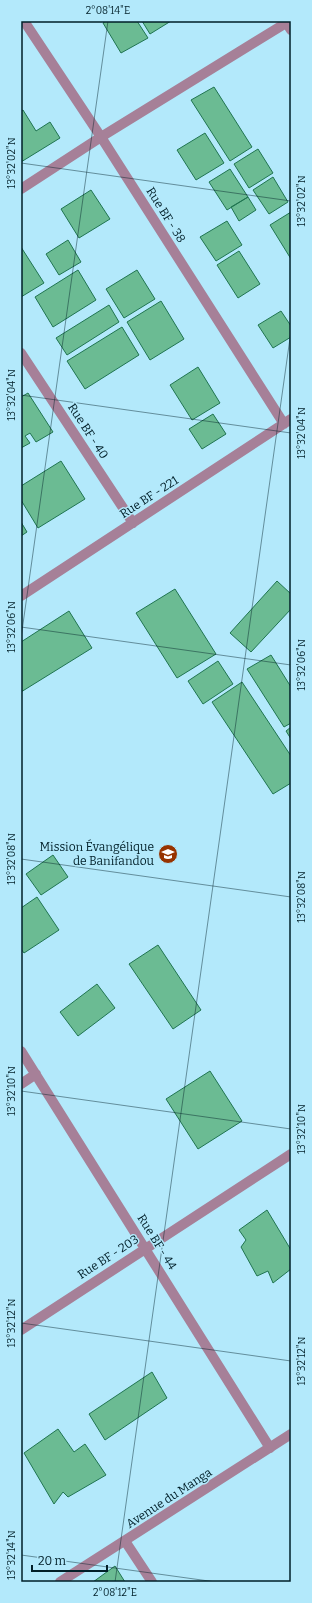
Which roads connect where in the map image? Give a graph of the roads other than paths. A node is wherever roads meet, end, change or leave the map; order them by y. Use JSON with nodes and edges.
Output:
{"nodes":[{"id":1,"x":24,"y":21,"type":"edge"},
{"id":2,"x":288,"y":25,"type":"edge"},
{"id":3,"x":101,"y":137,"type":"junction"},
{"id":4,"x":21,"y":189,"type":"edge"},
{"id":5,"x":21,"y":353,"type":"edge"},
{"id":6,"x":288,"y":422,"type":"edge"},
{"id":7,"x":133,"y":523,"type":"junction"},
{"id":8,"x":21,"y":596,"type":"edge"},
{"id":9,"x":21,"y":1051,"type":"edge"},
{"id":10,"x":36,"y":1074,"type":"junction"},
{"id":11,"x":21,"y":1084,"type":"edge"},
{"id":12,"x":291,"y":1154,"type":"edge"},
{"id":13,"x":145,"y":1248,"type":"junction"},
{"id":14,"x":21,"y":1330,"type":"edge"},
{"id":15,"x":291,"y":1434,"type":"edge"},
{"id":16,"x":270,"y":1448,"type":"junction"},
{"id":17,"x":125,"y":1541,"type":"junction"},
{"id":18,"x":60,"y":1582,"type":"edge"},
{"id":19,"x":152,"y":1582,"type":"edge"}],
"edges":[{"from":1,"to":3,"type":"street","name":"Rue BF - 38"},
{"from":2,"to":3,"type":"street"},
{"from":3,"to":4,"type":"street"},
{"from":3,"to":6,"type":"street","name":"Rue BF - 38"},
{"from":5,"to":7,"type":"street","name":"Rue BF - 40"},
{"from":6,"to":7,"type":"street","name":"Rue BF - 221"},
{"from":7,"to":8,"type":"street","name":"Rue BF - 221"},
{"from":9,"to":10,"type":"street","name":"Rue BF - 44"},
{"from":10,"to":11,"type":"street"},
{"from":10,"to":13,"type":"street","name":"Rue BF - 44"},
{"from":12,"to":13,"type":"street","name":"Rue BF - 203"},
{"from":13,"to":14,"type":"street","name":"Rue BF - 203"},
{"from":13,"to":16,"type":"street","name":"Rue BF - 44"},
{"from":15,"to":16,"type":"street","name":"Avenue du Manga"},
{"from":16,"to":17,"type":"street","name":"Avenue du Manga"},
{"from":17,"to":18,"type":"street","name":"Avenue du Manga"},
{"from":17,"to":19,"type":"street"}]}
